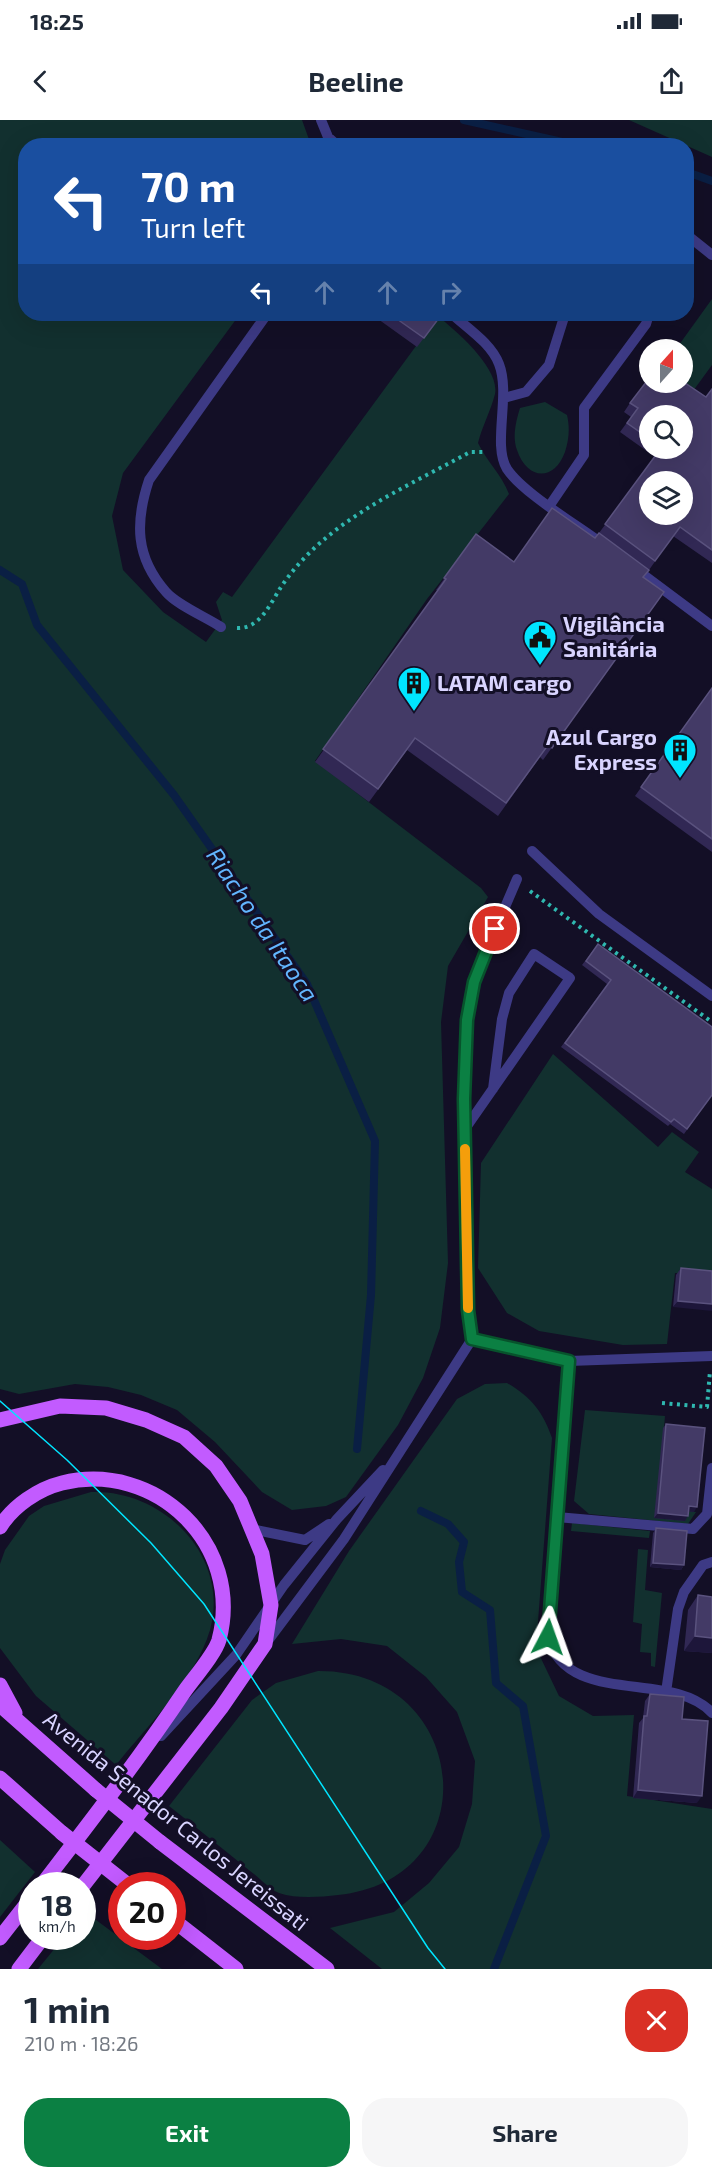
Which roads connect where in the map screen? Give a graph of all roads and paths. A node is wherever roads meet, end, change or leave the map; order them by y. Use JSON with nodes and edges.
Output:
{"nodes":[{"id":1,"x":321,"y":120,"type":"edge"},
{"id":2,"x":329,"y":138,"type":"edge"},
{"id":3,"x":694,"y":241,"type":"edge"},
{"id":4,"x":712,"y":255,"type":"edge"},
{"id":5,"x":262,"y":321,"type":"edge"},
{"id":6,"x":460,"y":321,"type":"edge"},
{"id":7,"x":563,"y":321,"type":"edge"},
{"id":8,"x":647,"y":321,"type":"edge"},
{"id":9,"x":504,"y":398,"type":"junction"},
{"id":10,"x":501,"y":453,"type":"junction"},
{"id":11,"x":550,"y":505,"type":"junction"},
{"id":12,"x":712,"y":626,"type":"edge"},
{"id":13,"x":221,"y":627,"type":"joint"},
{"id":14,"x":532,"y":851,"type":"dead end"},
{"id":15,"x":517,"y":879,"type":"dead end"},
{"id":16,"x":510,"y":894,"type":"junction"},
{"id":17,"x":630,"y":963,"type":"junction"},
{"id":18,"x":623,"y":973,"type":"edge"},
{"id":19,"x":712,"y":996,"type":"edge"},
{"id":20,"x":712,"y":1022,"type":"edge"},
{"id":21,"x":493,"y":1089,"type":"junction"},
{"id":22,"x":465,"y":1129,"type":"junction"},
{"id":23,"x":472,"y":1339,"type":"junction"},
{"id":24,"x":712,"y":1356,"type":"edge"},
{"id":25,"x":569,"y":1361,"type":"junction"},
{"id":26,"x":662,"y":1403,"type":"dead end"},
{"id":27,"x":0,"y":1420,"type":"edge"},
{"id":28,"x":404,"y":1448,"type":"junction"},
{"id":29,"x":712,"y":1468,"type":"edge"},
{"id":30,"x":557,"y":1517,"type":"junction"},
{"id":31,"x":337,"y":1519,"type":"junction"},
{"id":32,"x":0,"y":1527,"type":"edge"},
{"id":33,"x":251,"y":1529,"type":"junction"},
{"id":34,"x":712,"y":1562,"type":"edge"},
{"id":35,"x":271,"y":1605,"type":"junction"},
{"id":36,"x":265,"y":1644,"type":"junction"},
{"id":37,"x":0,"y":1685,"type":"edge"},
{"id":38,"x":666,"y":1692,"type":"junction"},
{"id":39,"x":0,"y":1705,"type":"edge"},
{"id":40,"x":712,"y":1713,"type":"edge"},
{"id":41,"x":24,"y":1729,"type":"junction"},
{"id":42,"x":137,"y":1761,"type":"junction"},
{"id":43,"x":0,"y":1778,"type":"edge"},
{"id":44,"x":51,"y":1872,"type":"edge"},
{"id":45,"x":94,"y":1872,"type":"edge"},
{"id":46,"x":112,"y":1872,"type":"edge"},
{"id":47,"x":18,"y":1915,"type":"edge"},
{"id":48,"x":186,"y":1930,"type":"edge"},
{"id":49,"x":0,"y":1938,"type":"edge"},
{"id":50,"x":211,"y":1949,"type":"junction"},
{"id":51,"x":33,"y":1950,"type":"edge"},
{"id":52,"x":19,"y":1969,"type":"edge"},
{"id":53,"x":222,"y":1969,"type":"edge"},
{"id":54,"x":236,"y":1969,"type":"edge"},
{"id":55,"x":327,"y":1969,"type":"edge"}],
"edges":[{"from":1,"to":2,"type":"lane"},
{"from":3,"to":4,"type":"lane"},
{"from":5,"to":13,"type":"lane"},
{"from":6,"to":9,"type":"lane"},
{"from":7,"to":9,"type":"lane"},
{"from":8,"to":11,"type":"lane"},
{"from":9,"to":10,"type":"lane"},
{"from":10,"to":11,"type":"lane"},
{"from":10,"to":13,"type":"path"},
{"from":11,"to":12,"type":"lane"},
{"from":14,"to":19,"type":"lane"},
{"from":15,"to":16,"type":"lane"},
{"from":16,"to":17,"type":"path"},
{"from":16,"to":22,"type":"lane"},
{"from":17,"to":18,"type":"path"},
{"from":17,"to":20,"type":"path"},
{"from":21,"to":21,"type":"lane"},
{"from":21,"to":22,"type":"lane"},
{"from":22,"to":23,"type":"lane"},
{"from":23,"to":25,"type":"lane"},
{"from":23,"to":28,"type":"lane"},
{"from":24,"to":25,"type":"lane"},
{"from":24,"to":26,"type":"path"},
{"from":25,"to":30,"type":"lane"},
{"from":27,"to":33,"type":"main road"},
{"from":28,"to":31,"type":"lane"},
{"from":28,"to":36,"type":"lane"},
{"from":29,"to":30,"type":"lane"},
{"from":30,"to":38,"type":"lane"},
{"from":31,"to":33,"type":"lane"},
{"from":31,"to":35,"type":"lane"},
{"from":32,"to":42,"type":"main road"},
{"from":33,"to":35,"type":"main road"},
{"from":34,"to":38,"type":"lane"},
{"from":35,"to":36,"type":"main road"},
{"from":35,"to":42,"type":"lane"},
{"from":36,"to":45,"type":"main road"},
{"from":37,"to":41,"type":"main road"},
{"from":38,"to":40,"type":"lane"},
{"from":39,"to":41,"type":"main road","name":"Avenida Senador Carlos Jereissati"},
{"from":41,"to":55,"type":"main road","name":"Avenida Senador Carlos Jereissati","bridge":true},
{"from":42,"to":44,"type":"main road"},
{"from":43,"to":46,"type":"main road","bridge":true},
{"from":47,"to":49,"type":"main road"},
{"from":48,"to":50,"type":"main road"},
{"from":50,"to":53,"type":"main road"},
{"from":50,"to":54,"type":"main road"},
{"from":51,"to":52,"type":"main road"}]}
